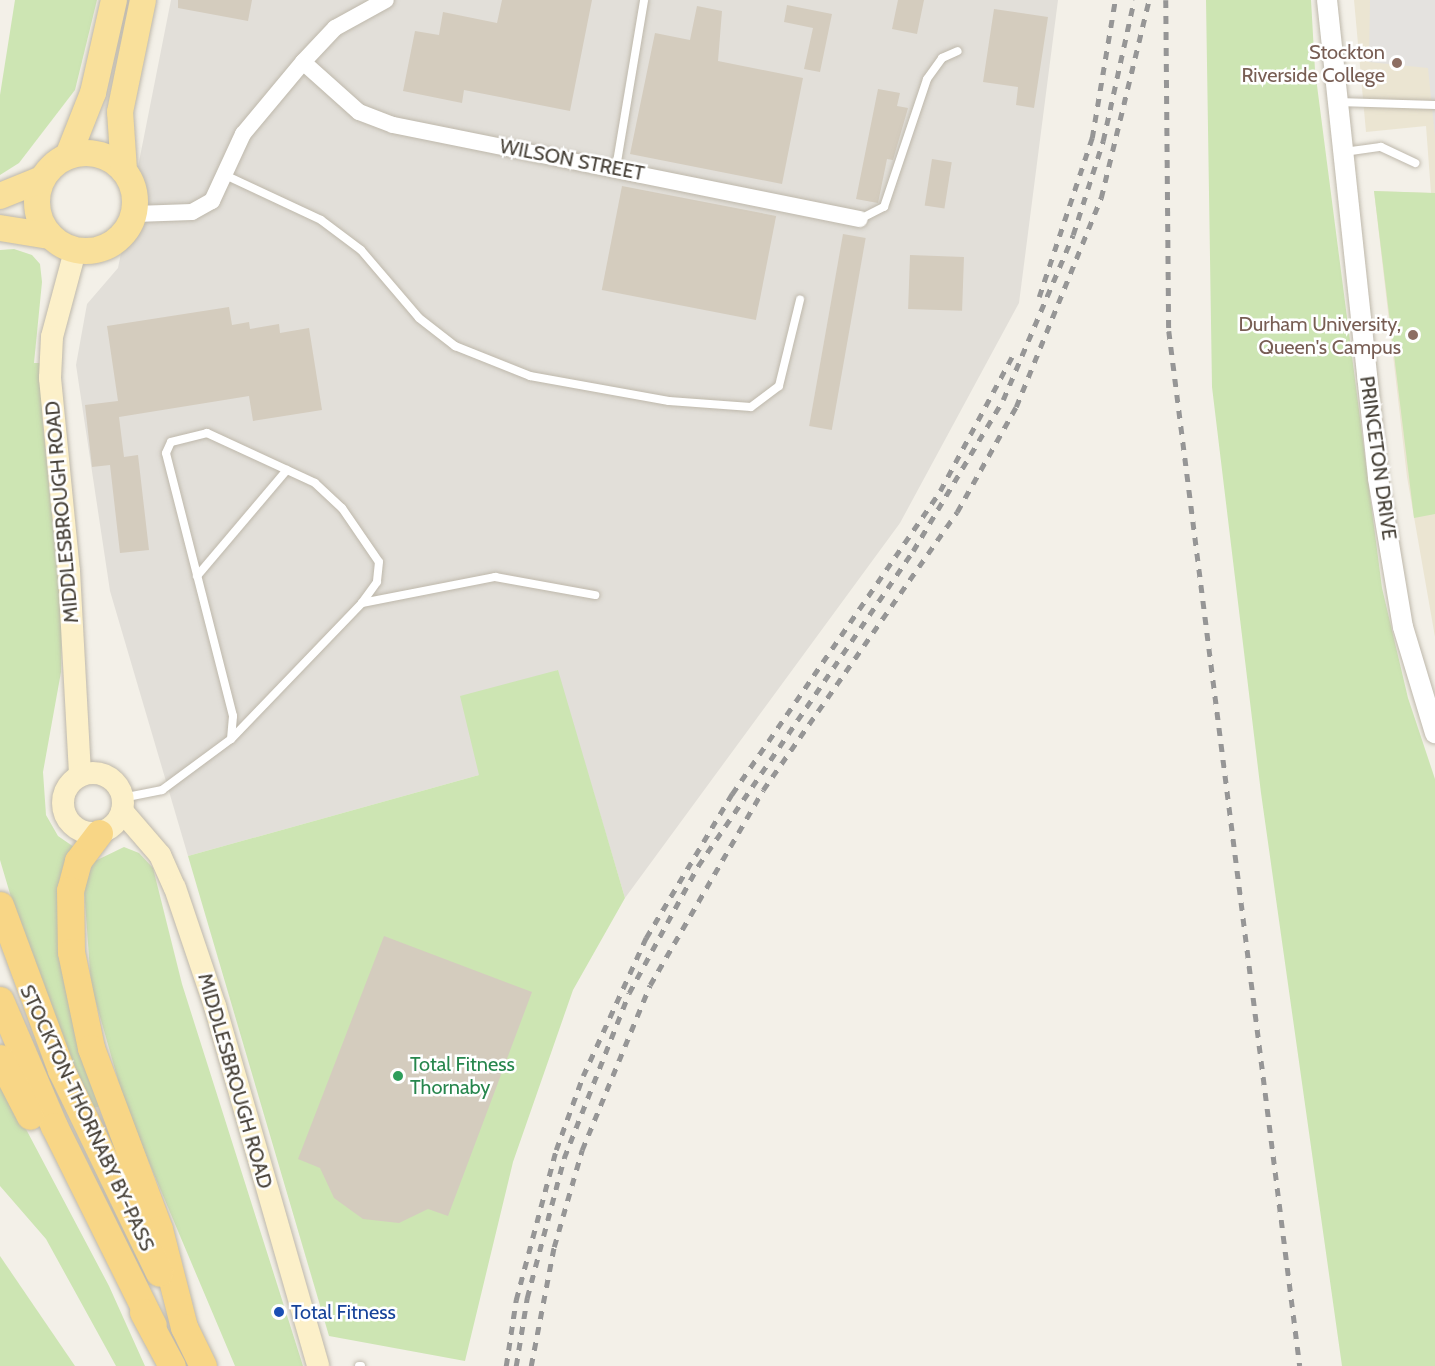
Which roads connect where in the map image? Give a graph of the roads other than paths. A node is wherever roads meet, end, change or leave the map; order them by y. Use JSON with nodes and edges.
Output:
{"nodes":[{"id":1,"x":114,"y":0,"type":"edge"},
{"id":2,"x":143,"y":0,"type":"edge"},
{"id":3,"x":386,"y":0,"type":"edge"},
{"id":4,"x":644,"y":0,"type":"edge"},
{"id":5,"x":1327,"y":0,"type":"edge"},
{"id":6,"x":958,"y":51,"type":"dead end"},
{"id":7,"x":303,"y":62,"type":"junction"},
{"id":8,"x":1337,"y":102,"type":"junction"},
{"id":9,"x":1435,"y":105,"type":"edge"},
{"id":10,"x":1342,"y":152,"type":"junction"},
{"id":11,"x":68,"y":156,"type":"junction"},
{"id":12,"x":1415,"y":163,"type":"dead end"},
{"id":13,"x":616,"y":168,"type":"junction"},
{"id":14,"x":124,"y":170,"type":"junction"},
{"id":15,"x":225,"y":175,"type":"junction"},
{"id":16,"x":42,"y":179,"type":"junction"},
{"id":17,"x":3,"y":195,"type":"edge"},
{"id":18,"x":135,"y":214,"type":"junction"},
{"id":19,"x":860,"y":219,"type":"joint"},
{"id":20,"x":9,"y":227,"type":"edge"},
{"id":21,"x":50,"y":236,"type":"junction"},
{"id":22,"x":75,"y":251,"type":"junction"},
{"id":23,"x":800,"y":300,"type":"dead end"},
{"id":24,"x":287,"y":471,"type":"junction"},
{"id":25,"x":197,"y":576,"type":"junction"},
{"id":26,"x":595,"y":595,"type":"dead end"},
{"id":27,"x":362,"y":603,"type":"junction"},
{"id":28,"x":1435,"y":732,"type":"edge"},
{"id":29,"x":231,"y":739,"type":"junction"},
{"id":30,"x":80,"y":776,"type":"junction"},
{"id":31,"x":122,"y":805,"type":"junction"},
{"id":32,"x":99,"y":833,"type":"junction"},
{"id":33,"x":0,"y":905,"type":"edge"},
{"id":34,"x":0,"y":1000,"type":"edge"},
{"id":35,"x":0,"y":1059,"type":"edge"},
{"id":36,"x":153,"y":1325,"type":"junction"},
{"id":37,"x":184,"y":1327,"type":"junction"},
{"id":38,"x":172,"y":1366,"type":"edge"},
{"id":39,"x":203,"y":1366,"type":"edge"},
{"id":40,"x":318,"y":1366,"type":"edge"}],
"edges":[{"from":1,"to":11,"type":"main road"},
{"from":2,"to":14,"type":"main road"},
{"from":3,"to":7,"type":"street"},
{"from":4,"to":13,"type":"lane"},
{"from":5,"to":8,"type":"street","name":"PRINCETON DRIVE"},
{"from":6,"to":19,"type":"lane"},
{"from":7,"to":13,"type":"street","name":"WILSON STREET"},
{"from":7,"to":15,"type":"street"},
{"from":8,"to":9,"type":"lane"},
{"from":8,"to":10,"type":"street","name":"PRINCETON DRIVE"},
{"from":10,"to":12,"type":"lane"},
{"from":10,"to":28,"type":"street","name":"PRINCETON DRIVE"},
{"from":11,"to":14,"type":"main road"},
{"from":11,"to":16,"type":"main road"},
{"from":13,"to":19,"type":"street","name":"WILSON STREET"},
{"from":14,"to":18,"type":"main road"},
{"from":15,"to":18,"type":"street"},
{"from":15,"to":23,"type":"lane"},
{"from":16,"to":17,"type":"main road"},
{"from":16,"to":21,"type":"main road"},
{"from":18,"to":22,"type":"main road"},
{"from":20,"to":21,"type":"main road"},
{"from":21,"to":22,"type":"main road"},
{"from":22,"to":30,"type":"main road","name":"MIDDLESBROUGH ROAD"},
{"from":24,"to":25,"type":"lane"},
{"from":24,"to":25,"type":"lane"},
{"from":24,"to":27,"type":"lane"},
{"from":25,"to":29,"type":"lane"},
{"from":26,"to":27,"type":"lane"},
{"from":27,"to":29,"type":"lane"},
{"from":29,"to":31,"type":"lane"},
{"from":30,"to":31,"type":"main road","name":"MIDDLESBROUGH ROAD"},
{"from":30,"to":32,"type":"main road"},
{"from":31,"to":32,"type":"main road"},
{"from":31,"to":40,"type":"main road","name":"MIDDLESBROUGH ROAD"},
{"from":32,"to":37,"type":"highway"},
{"from":33,"to":37,"type":"highway","name":"STOCKTON-THORNABY BY-PASS"},
{"from":34,"to":36,"type":"highway","name":"STOCKTON-THORNABY BY-PASS"},
{"from":35,"to":36,"type":"highway"},
{"from":36,"to":38,"type":"highway"},
{"from":37,"to":39,"type":"highway"}]}
